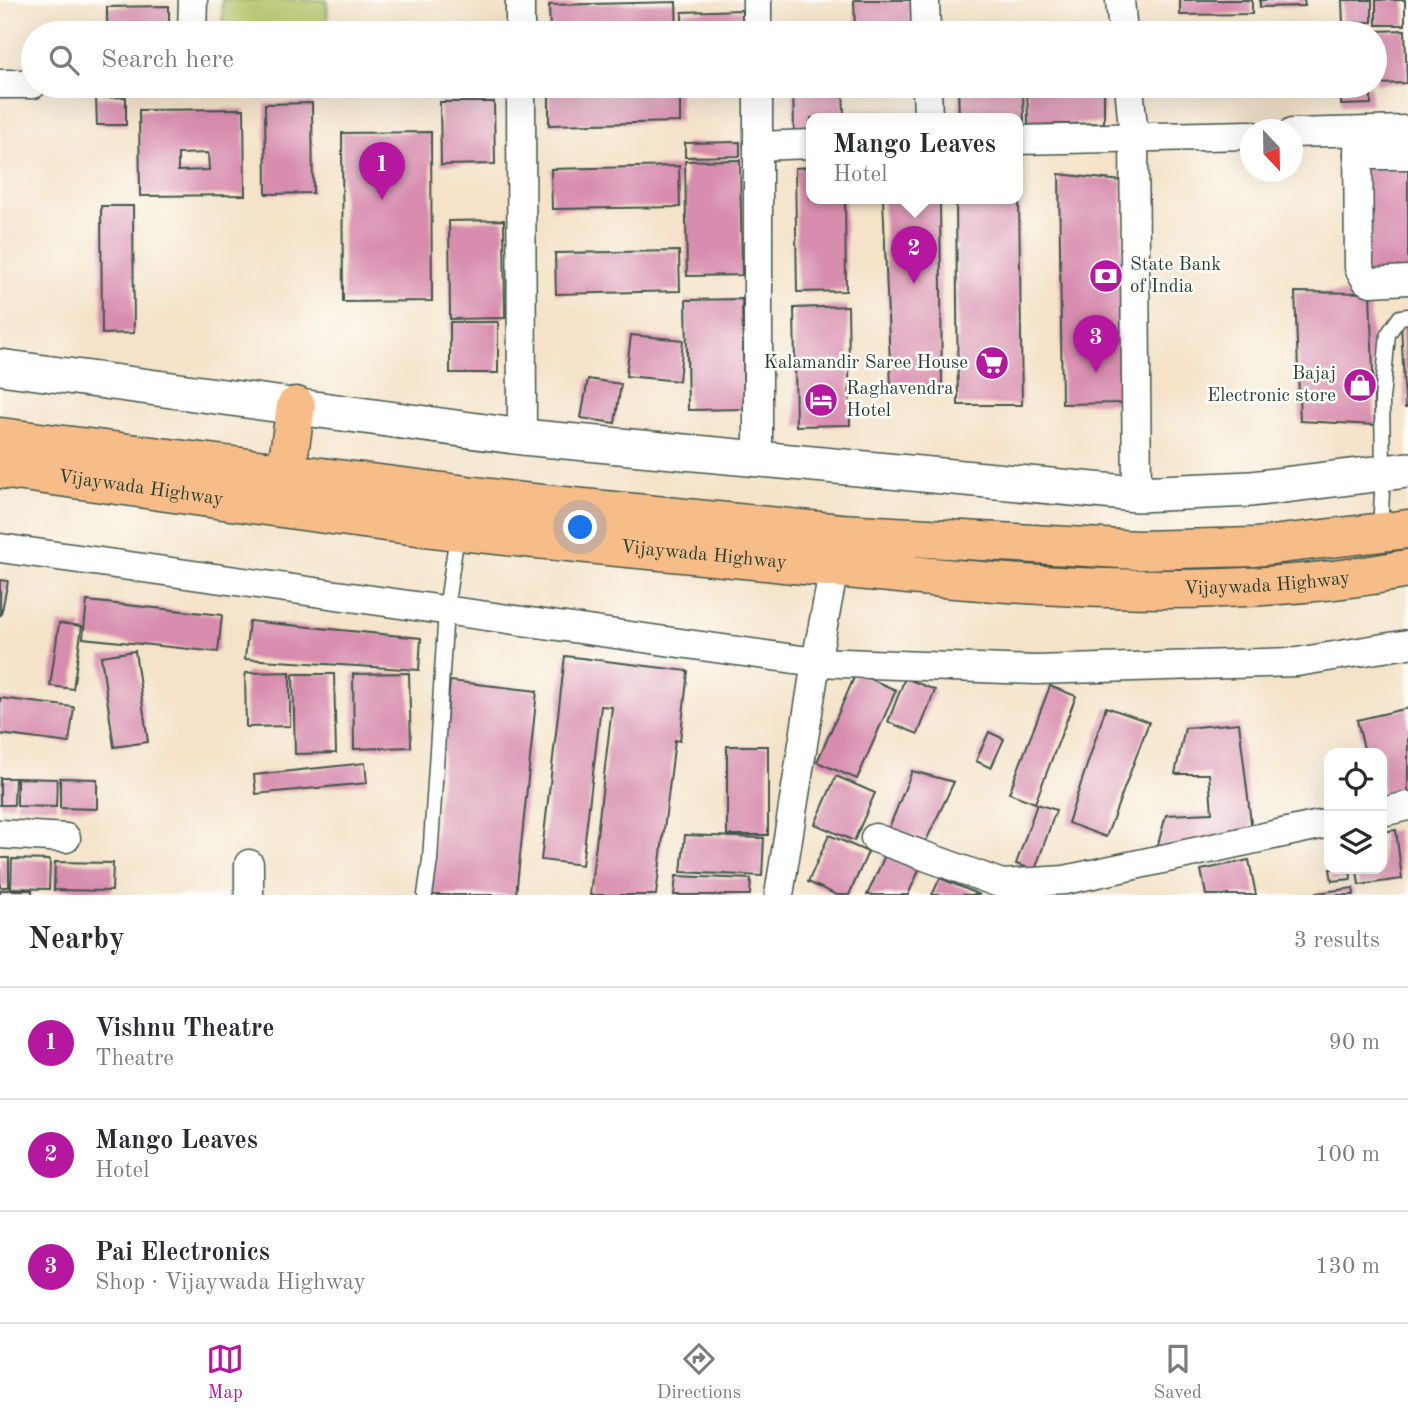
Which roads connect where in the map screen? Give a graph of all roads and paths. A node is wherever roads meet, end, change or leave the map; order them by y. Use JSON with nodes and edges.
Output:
{"nodes":[{"id":1,"x":193,"y":0,"type":"edge"},
{"id":2,"x":520,"y":0,"type":"edge"},
{"id":3,"x":757,"y":0,"type":"edge"},
{"id":4,"x":925,"y":0,"type":"edge"},
{"id":5,"x":1120,"y":0,"type":"edge"},
{"id":6,"x":192,"y":21,"type":"edge"},
{"id":7,"x":520,"y":21,"type":"edge"},
{"id":8,"x":757,"y":21,"type":"edge"},
{"id":9,"x":926,"y":21,"type":"edge"},
{"id":10,"x":1122,"y":21,"type":"edge"},
{"id":11,"x":21,"y":83,"type":"edge"},
{"id":12,"x":0,"y":84,"type":"edge"},
{"id":13,"x":521,"y":98,"type":"edge"},
{"id":14,"x":758,"y":98,"type":"edge"},
{"id":15,"x":1130,"y":98,"type":"edge"},
{"id":16,"x":1408,"y":130,"type":"edge"},
{"id":17,"x":1240,"y":135,"type":"edge"},
{"id":18,"x":1303,"y":135,"type":"edge"},
{"id":19,"x":1134,"y":138,"type":"junction"},
{"id":20,"x":1023,"y":140,"type":"edge"},
{"id":21,"x":806,"y":144,"type":"edge"},
{"id":22,"x":1358,"y":144,"type":"junction"},
{"id":23,"x":758,"y":145,"type":"junction"},
{"id":24,"x":1408,"y":155,"type":"edge"},
{"id":25,"x":1408,"y":280,"type":"edge"},
{"id":26,"x":1408,"y":316,"type":"edge"},
{"id":27,"x":0,"y":367,"type":"edge"},
{"id":28,"x":296,"y":406,"type":"junction"},
{"id":29,"x":522,"y":437,"type":"junction"},
{"id":30,"x":0,"y":438,"type":"edge"},
{"id":31,"x":758,"y":457,"type":"junction"},
{"id":32,"x":82,"y":463,"type":"junction"},
{"id":33,"x":0,"y":468,"type":"edge"},
{"id":34,"x":1396,"y":472,"type":"edge"},
{"id":35,"x":286,"y":473,"type":"junction"},
{"id":36,"x":1137,"y":494,"type":"junction"},
{"id":37,"x":1394,"y":530,"type":"edge"},
{"id":38,"x":457,"y":531,"type":"junction"},
{"id":39,"x":0,"y":548,"type":"edge"},
{"id":40,"x":834,"y":568,"type":"junction"},
{"id":41,"x":1408,"y":569,"type":"edge"},
{"id":42,"x":446,"y":610,"type":"junction"},
{"id":43,"x":1408,"y":644,"type":"edge"},
{"id":44,"x":816,"y":662,"type":"junction"},
{"id":45,"x":1408,"y":806,"type":"edge"},
{"id":46,"x":1386,"y":811,"type":"edge"},
{"id":47,"x":1324,"y":824,"type":"edge"},
{"id":48,"x":0,"y":834,"type":"edge"},
{"id":49,"x":66,"y":838,"type":"dead end"},
{"id":50,"x":875,"y":838,"type":"dead end"},
{"id":51,"x":249,"y":864,"type":"dead end"},
{"id":52,"x":1000,"y":889,"type":"edge"},
{"id":53,"x":249,"y":895,"type":"edge"},
{"id":54,"x":425,"y":895,"type":"edge"},
{"id":55,"x":779,"y":895,"type":"edge"}],
"edges":[{"from":1,"to":6,"type":"street"},
{"from":2,"to":7,"type":"street"},
{"from":3,"to":8,"type":"street"},
{"from":4,"to":9,"type":"street"},
{"from":5,"to":10,"type":"street"},
{"from":11,"to":12,"type":"street"},
{"from":13,"to":29,"type":"street"},
{"from":14,"to":23,"type":"street"},
{"from":15,"to":19,"type":"street"},
{"from":16,"to":22,"type":"street"},
{"from":17,"to":19,"type":"street"},
{"from":18,"to":22,"type":"street"},
{"from":19,"to":20,"type":"street"},
{"from":19,"to":36,"type":"street"},
{"from":21,"to":23,"type":"street"},
{"from":22,"to":24,"type":"street"},
{"from":22,"to":25,"type":"street"},
{"from":23,"to":31,"type":"street"},
{"from":26,"to":34,"type":"lane"},
{"from":27,"to":28,"type":"street"},
{"from":28,"to":29,"type":"street"},
{"from":28,"to":35,"type":"highway"},
{"from":29,"to":31,"type":"street"},
{"from":30,"to":32,"type":"highway","name":"Vijaywada Highway"},
{"from":31,"to":36,"type":"street"},
{"from":32,"to":33,"type":"highway","name":"Vijaywada Highway"},
{"from":32,"to":35,"type":"highway","name":"Vijaywada Highway"},
{"from":32,"to":38,"type":"highway","name":"Vijaywada Highway"},
{"from":34,"to":36,"type":"street"},
{"from":34,"to":37,"type":"lane"},
{"from":35,"to":37,"type":"highway","name":"Vijaywada Highway"},
{"from":38,"to":40,"type":"highway","name":"Vijaywada Highway"},
{"from":38,"to":42,"type":"lane"},
{"from":39,"to":42,"type":"street"},
{"from":40,"to":41,"type":"highway","name":"Vijaywada Highway"},
{"from":40,"to":44,"type":"street"},
{"from":42,"to":44,"type":"street"},
{"from":42,"to":54,"type":"lane"},
{"from":43,"to":44,"type":"street"},
{"from":44,"to":55,"type":"street"},
{"from":45,"to":46,"type":"street"},
{"from":47,"to":52,"type":"street"},
{"from":48,"to":49,"type":"street"},
{"from":50,"to":52,"type":"street"},
{"from":51,"to":53,"type":"street"}]}
